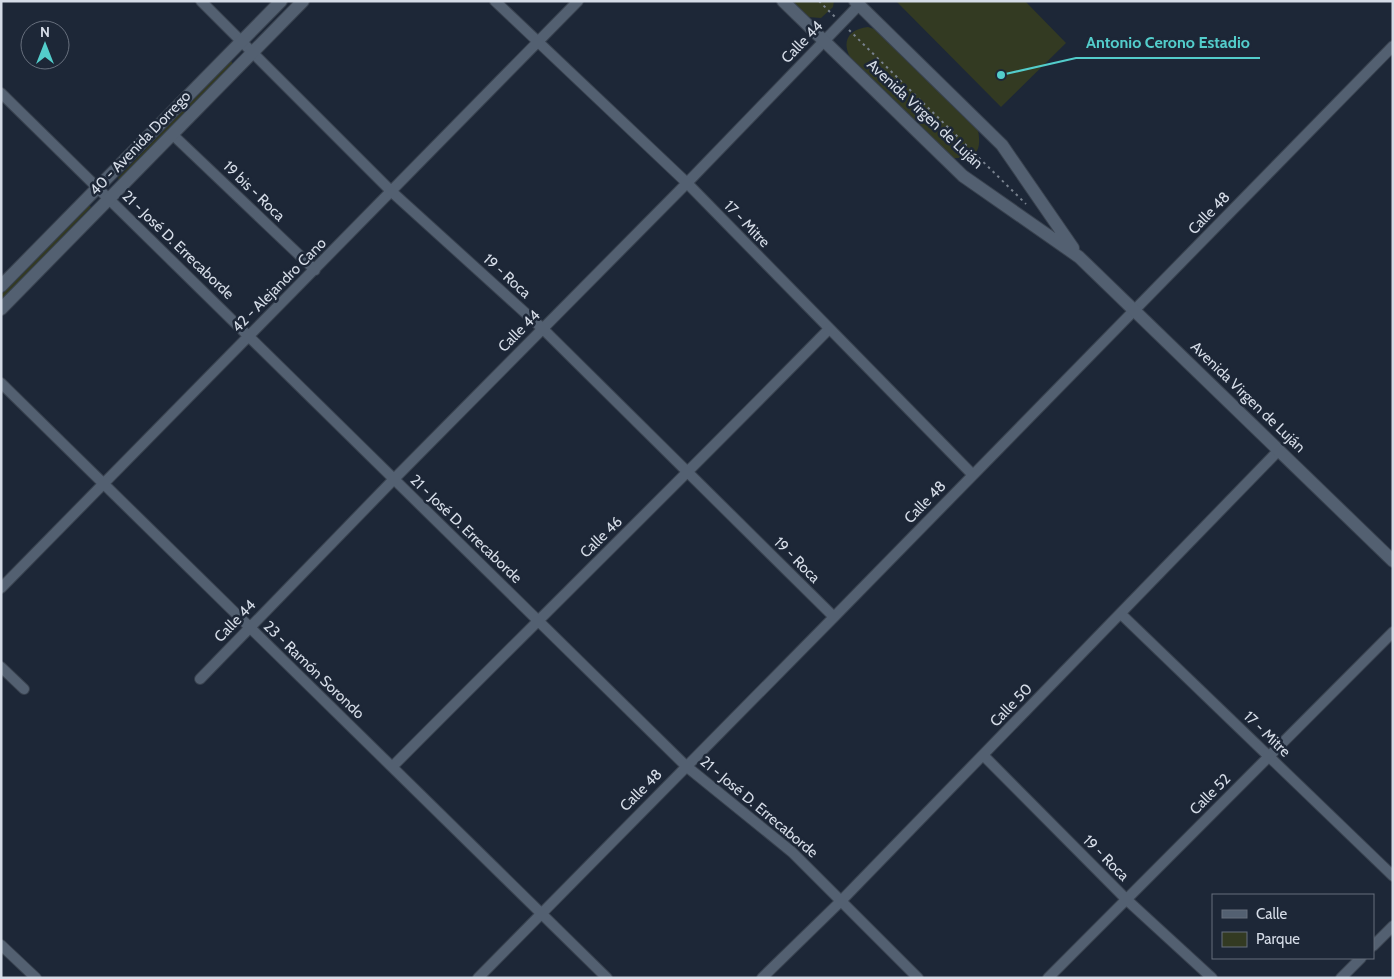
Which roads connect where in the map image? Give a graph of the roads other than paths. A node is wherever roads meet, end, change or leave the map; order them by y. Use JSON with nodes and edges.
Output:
{"nodes":[{"id":1,"x":201,"y":1,"type":"edge"},
{"id":2,"x":281,"y":1,"type":"edge"},
{"id":3,"x":303,"y":1,"type":"edge"},
{"id":4,"x":495,"y":1,"type":"edge"},
{"id":5,"x":578,"y":1,"type":"edge"},
{"id":6,"x":783,"y":1,"type":"edge"},
{"id":7,"x":857,"y":3,"type":"edge"},
{"id":8,"x":824,"y":41,"type":"junction"},
{"id":9,"x":241,"y":42,"type":"junction"},
{"id":10,"x":538,"y":42,"type":"junction"},
{"id":11,"x":1393,"y":46,"type":"edge"},
{"id":12,"x":252,"y":53,"type":"junction"},
{"id":13,"x":1,"y":93,"type":"edge"},
{"id":14,"x":172,"y":134,"type":"junction"},
{"id":15,"x":686,"y":183,"type":"junction"},
{"id":16,"x":98,"y":188,"type":"junction"},
{"id":17,"x":392,"y":192,"type":"junction"},
{"id":18,"x":109,"y":199,"type":"junction"},
{"id":19,"x":1079,"y":256,"type":"junction"},
{"id":20,"x":315,"y":270,"type":"junction"},
{"id":21,"x":1,"y":286,"type":"edge"},
{"id":22,"x":1,"y":308,"type":"edge"},
{"id":23,"x":1135,"y":309,"type":"junction"},
{"id":24,"x":543,"y":328,"type":"junction"},
{"id":25,"x":829,"y":329,"type":"junction"},
{"id":26,"x":250,"y":337,"type":"junction"},
{"id":27,"x":1,"y":383,"type":"edge"},
{"id":28,"x":1279,"y":450,"type":"junction"},
{"id":29,"x":688,"y":472,"type":"junction"},
{"id":30,"x":972,"y":474,"type":"junction"},
{"id":31,"x":394,"y":479,"type":"junction"},
{"id":32,"x":104,"y":485,"type":"junction"},
{"id":33,"x":1393,"y":561,"type":"edge"},
{"id":34,"x":1,"y":588,"type":"edge"},
{"id":35,"x":1121,"y":614,"type":"junction"},
{"id":36,"x":834,"y":617,"type":"junction"},
{"id":37,"x":538,"y":620,"type":"junction"},
{"id":38,"x":249,"y":627,"type":"junction"},
{"id":39,"x":1393,"y":632,"type":"edge"},
{"id":40,"x":1,"y":667,"type":"edge"},
{"id":41,"x":200,"y":679,"type":"dead end"},
{"id":42,"x":24,"y":689,"type":"dead end"},
{"id":43,"x":983,"y":755,"type":"junction"},
{"id":44,"x":1269,"y":757,"type":"junction"},
{"id":45,"x":393,"y":766,"type":"junction"},
{"id":46,"x":686,"y":766,"type":"junction"},
{"id":47,"x":1393,"y":876,"type":"edge"},
{"id":48,"x":841,"y":900,"type":"junction"},
{"id":49,"x":1127,"y":900,"type":"junction"},
{"id":50,"x":541,"y":914,"type":"junction"},
{"id":51,"x":1393,"y":926,"type":"edge"},
{"id":52,"x":1,"y":945,"type":"edge"},
{"id":53,"x":1374,"y":945,"type":"edge"},
{"id":54,"x":1360,"y":959,"type":"edge"},
{"id":55,"x":36,"y":978,"type":"edge"},
{"id":56,"x":478,"y":978,"type":"edge"},
{"id":57,"x":607,"y":978,"type":"edge"},
{"id":58,"x":762,"y":978,"type":"edge"},
{"id":59,"x":918,"y":978,"type":"edge"},
{"id":60,"x":1048,"y":978,"type":"edge"},
{"id":61,"x":1212,"y":978,"type":"edge"},
{"id":62,"x":1341,"y":978,"type":"edge"}],
"edges":[{"from":1,"to":9,"type":"street","name":"19 - Roca"},
{"from":2,"to":9,"type":"street","name":"40 - Avenida Dorrego"},
{"from":3,"to":12,"type":"street","name":"40 - Avenida Dorrego"},
{"from":4,"to":10,"type":"street","name":"17 - Mitre"},
{"from":5,"to":10,"type":"street","name":"42 - Alejandro Cano"},
{"from":6,"to":8,"type":"street","name":"Avenida Virgen de Luján"},
{"from":7,"to":8,"type":"street","name":"Calle 44"},
{"from":7,"to":19,"type":"street","name":"Avenida Virgen de Luján"},
{"from":8,"to":15,"type":"street","name":"Calle 44"},
{"from":8,"to":19,"type":"street","name":"Avenida Virgen de Luján"},
{"from":9,"to":12,"type":"street","name":"19 - Roca"},
{"from":9,"to":16,"type":"street","name":"40 - Avenida Dorrego"},
{"from":10,"to":15,"type":"street","name":"17 - Mitre"},
{"from":10,"to":17,"type":"street","name":"42 - Alejandro Cano"},
{"from":11,"to":23,"type":"street","name":"Calle 48"},
{"from":12,"to":14,"type":"street","name":"40 - Avenida Dorrego"},
{"from":12,"to":17,"type":"street","name":"19 - Roca"},
{"from":13,"to":16,"type":"street","name":"21 - José D. Errecaborde"},
{"from":14,"to":18,"type":"street","name":"40 - Avenida Dorrego"},
{"from":14,"to":20,"type":"street","name":"19 bis - Roca"},
{"from":15,"to":24,"type":"street","name":"Calle 44"},
{"from":15,"to":25,"type":"street","name":"17 - Mitre"},
{"from":16,"to":18,"type":"street","name":"21 - José D. Errecaborde"},
{"from":16,"to":21,"type":"street","name":"40 - Avenida Dorrego"},
{"from":17,"to":20,"type":"street","name":"42 - Alejandro Cano"},
{"from":17,"to":24,"type":"street","name":"19 - Roca"},
{"from":18,"to":22,"type":"street","name":"40 - Avenida Dorrego"},
{"from":18,"to":26,"type":"street","name":"21 - José D. Errecaborde"},
{"from":19,"to":23,"type":"street","name":"Avenida Virgen de Luján"},
{"from":20,"to":26,"type":"street","name":"42 - Alejandro Cano"},
{"from":23,"to":28,"type":"street","name":"Avenida Virgen de Luján"},
{"from":23,"to":30,"type":"street","name":"Calle 48"},
{"from":24,"to":29,"type":"street","name":"19 - Roca"},
{"from":24,"to":31,"type":"street","name":"Calle 44"},
{"from":25,"to":29,"type":"street","name":"Calle 46"},
{"from":25,"to":30,"type":"street","name":"17 - Mitre"},
{"from":26,"to":31,"type":"street","name":"21 - José D. Errecaborde"},
{"from":26,"to":32,"type":"street","name":"42 - Alejandro Cano"},
{"from":27,"to":32,"type":"street","name":"23 - Ramón Sorondo"},
{"from":28,"to":33,"type":"street","name":"Avenida Virgen de Luján"},
{"from":28,"to":35,"type":"street","name":"Calle 50"},
{"from":29,"to":36,"type":"street","name":"19 - Roca"},
{"from":29,"to":37,"type":"street","name":"Calle 46"},
{"from":30,"to":36,"type":"street","name":"Calle 48"},
{"from":31,"to":37,"type":"street","name":"21 - José D. Errecaborde"},
{"from":31,"to":38,"type":"street","name":"Calle 44"},
{"from":32,"to":34,"type":"street","name":"42 - Alejandro Cano"},
{"from":32,"to":38,"type":"street","name":"23 - Ramón Sorondo"},
{"from":35,"to":43,"type":"street","name":"Calle 50"},
{"from":35,"to":44,"type":"street","name":"17 - Mitre"},
{"from":36,"to":46,"type":"street","name":"Calle 48"},
{"from":37,"to":45,"type":"street","name":"Calle 46"},
{"from":37,"to":46,"type":"street","name":"21 - José D. Errecaborde"},
{"from":38,"to":41,"type":"street","name":"Calle 44"},
{"from":38,"to":45,"type":"street","name":"23 - Ramón Sorondo"},
{"from":39,"to":44,"type":"street","name":"Calle 52"},
{"from":40,"to":42,"type":"street"},
{"from":43,"to":48,"type":"street","name":"Calle 50"},
{"from":43,"to":49,"type":"street","name":"19 - Roca"},
{"from":44,"to":47,"type":"street","name":"17 - Mitre"},
{"from":44,"to":49,"type":"street","name":"Calle 52"},
{"from":45,"to":50,"type":"street","name":"23 - Ramón Sorondo"},
{"from":46,"to":48,"type":"street","name":"21 - José D. Errecaborde"},
{"from":46,"to":50,"type":"street","name":"Calle 48"},
{"from":48,"to":58,"type":"street","name":"Calle 50"},
{"from":48,"to":59,"type":"street","name":"21 - José D. Errecaborde"},
{"from":49,"to":60,"type":"street","name":"Calle 52"},
{"from":49,"to":61,"type":"street","name":"19 - Roca"},
{"from":50,"to":56,"type":"street","name":"Calle 48"},
{"from":50,"to":57,"type":"street","name":"23 - Ramón Sorondo"},
{"from":51,"to":53,"type":"street"},
{"from":52,"to":55,"type":"street"},
{"from":54,"to":62,"type":"street"}]}
